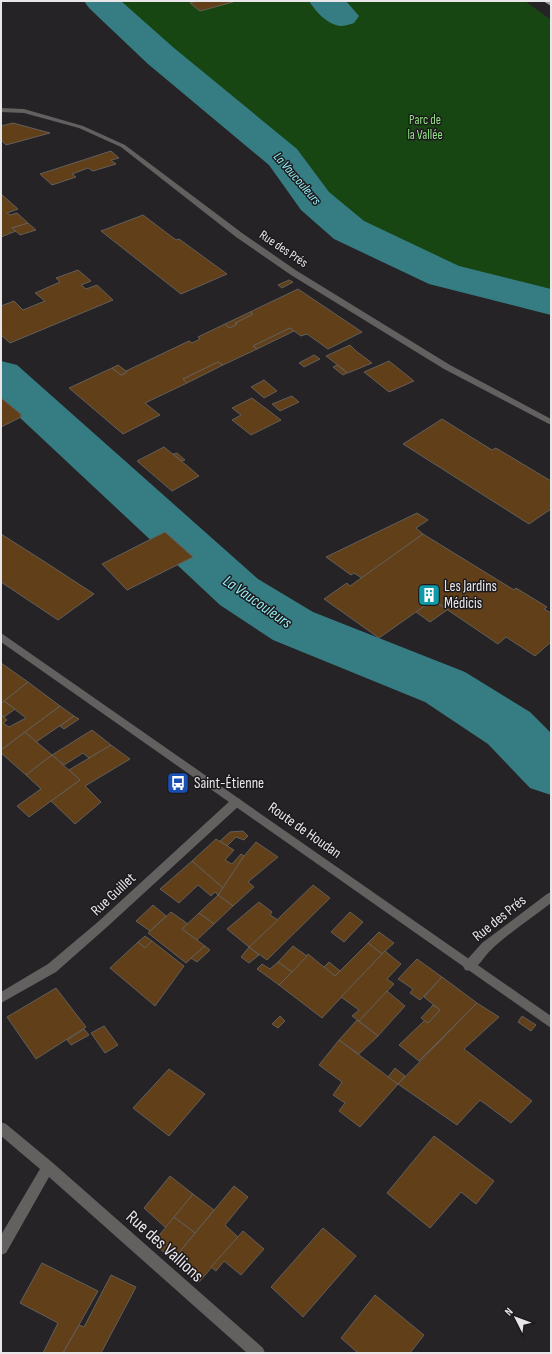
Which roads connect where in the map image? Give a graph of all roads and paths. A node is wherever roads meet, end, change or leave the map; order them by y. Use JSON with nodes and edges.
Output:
{"nodes":[{"id":1,"x":546,"y":1,"type":"edge"},
{"id":2,"x":551,"y":4,"type":"edge"},
{"id":3,"x":1,"y":110,"type":"edge"},
{"id":4,"x":551,"y":422,"type":"edge"},
{"id":5,"x":1,"y":637,"type":"edge"},
{"id":6,"x":236,"y":802,"type":"junction"},
{"id":7,"x":551,"y":897,"type":"edge"},
{"id":8,"x":469,"y":966,"type":"junction"},
{"id":9,"x":1,"y":998,"type":"edge"},
{"id":10,"x":551,"y":1023,"type":"edge"},
{"id":11,"x":1,"y":1128,"type":"edge"},
{"id":12,"x":48,"y":1167,"type":"junction"},
{"id":13,"x":1,"y":1248,"type":"edge"},
{"id":14,"x":258,"y":1353,"type":"edge"}],
"edges":[{"from":1,"to":2,"type":"main road"},
{"from":3,"to":4,"type":"street","name":"Rue des Prés"},
{"from":5,"to":6,"type":"street","name":"Route de Houdan"},
{"from":6,"to":8,"type":"street","name":"Route de Houdan"},
{"from":6,"to":9,"type":"street","name":"Rue Guillet"},
{"from":7,"to":8,"type":"street","name":"Rue des Prés"},
{"from":8,"to":10,"type":"street","name":"Route de Houdan"},
{"from":11,"to":12,"type":"street","name":"Rue des Vallions"},
{"from":12,"to":13,"type":"street"},
{"from":12,"to":14,"type":"street","name":"Rue des Vallions"}]}
